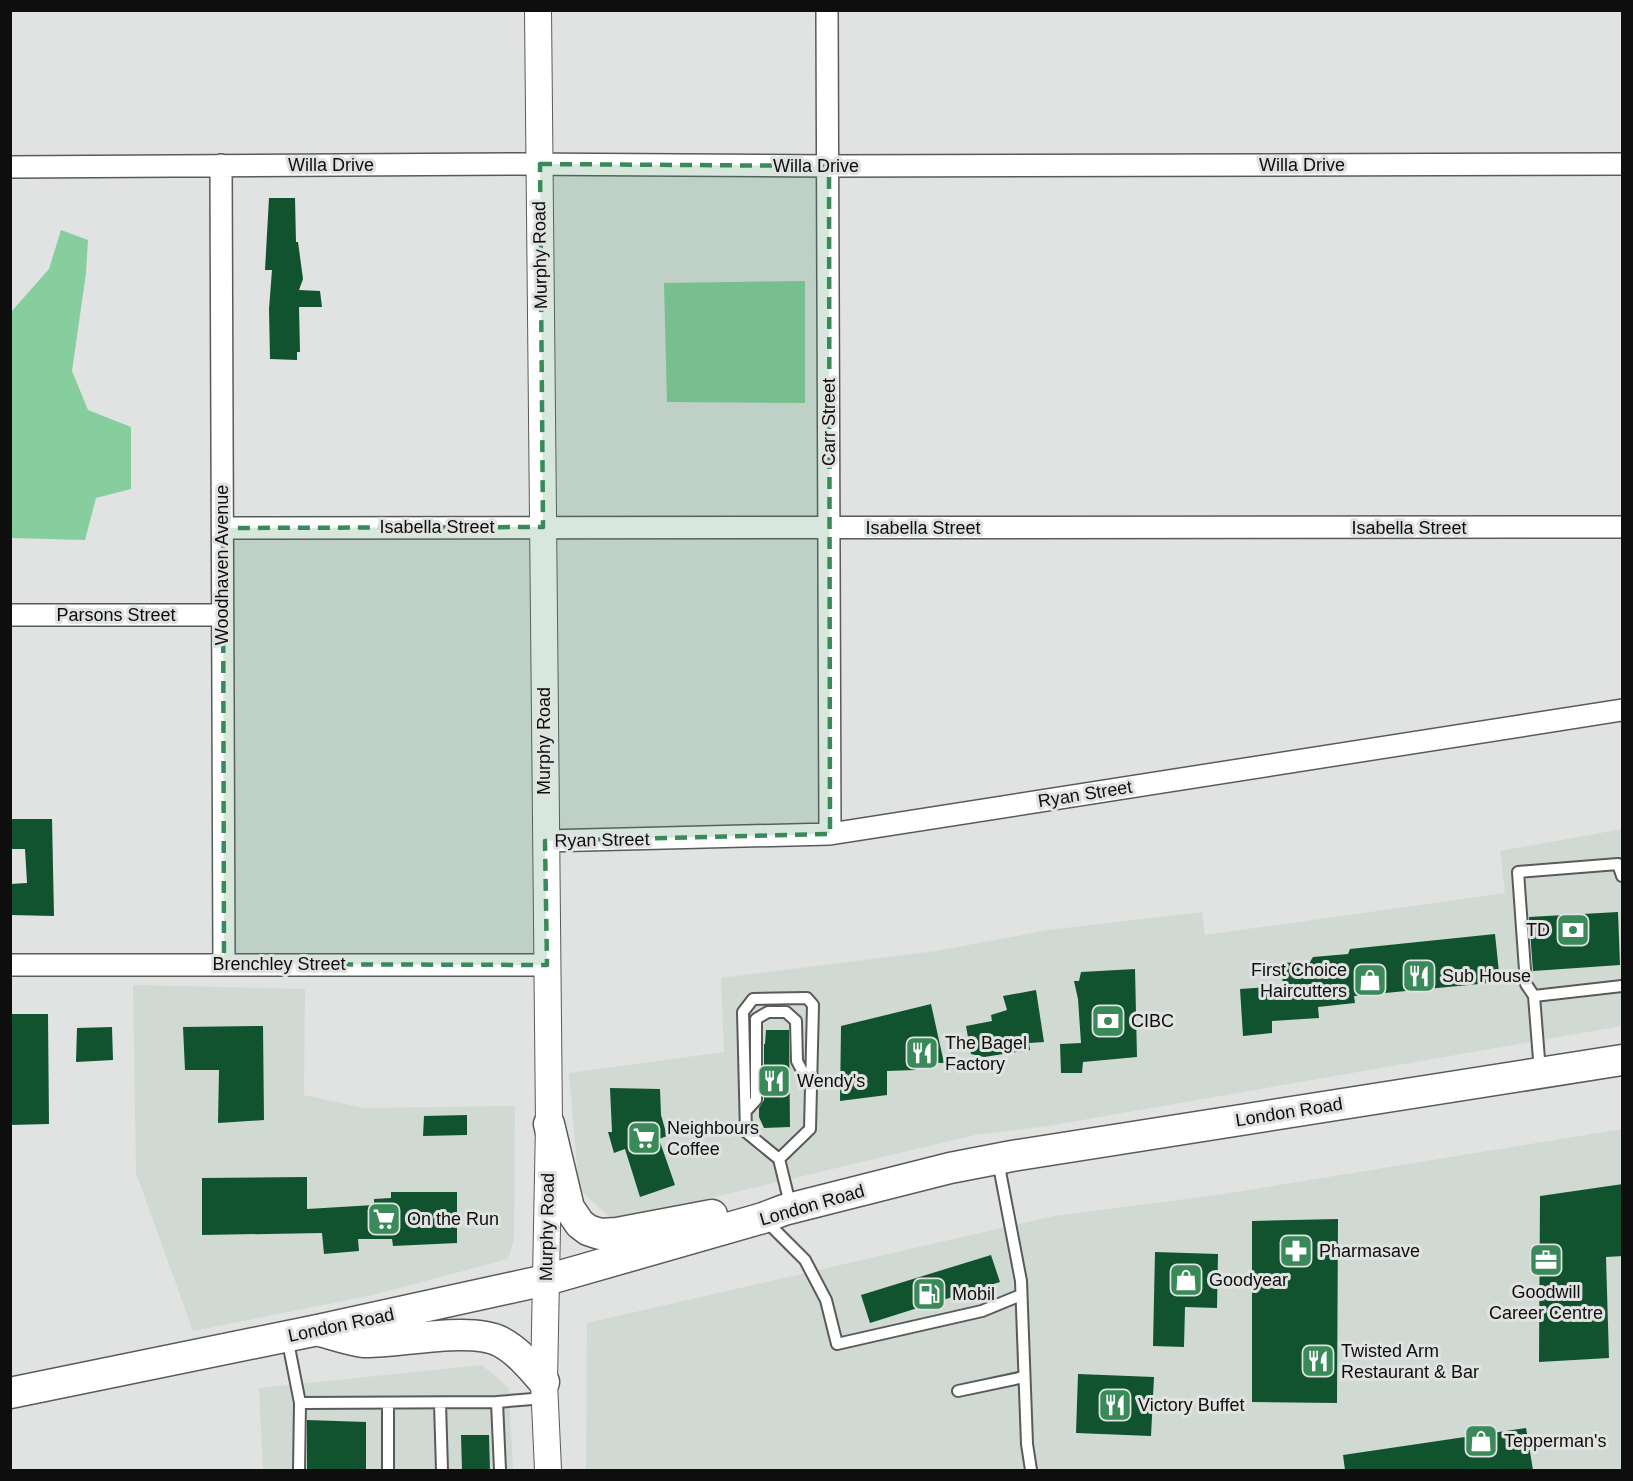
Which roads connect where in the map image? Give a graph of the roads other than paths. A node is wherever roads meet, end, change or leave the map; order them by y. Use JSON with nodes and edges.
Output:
{"nodes":[{"id":1,"x":538,"y":10,"type":"edge"},
{"id":2,"x":827,"y":10,"type":"edge"},
{"id":3,"x":540,"y":164,"type":"junction"},
{"id":4,"x":1623,"y":164,"type":"edge"},
{"id":5,"x":221,"y":165,"type":"junction"},
{"id":6,"x":829,"y":166,"type":"junction"},
{"id":7,"x":10,"y":167,"type":"edge"},
{"id":8,"x":543,"y":527,"type":"junction"},
{"id":9,"x":1623,"y":527,"type":"edge"},
{"id":10,"x":223,"y":528,"type":"junction"},
{"id":11,"x":829,"y":528,"type":"junction"},
{"id":12,"x":10,"y":615,"type":"edge"},
{"id":13,"x":222,"y":615,"type":"junction"},
{"id":14,"x":1623,"y":710,"type":"edge"},
{"id":15,"x":830,"y":834,"type":"junction"},
{"id":16,"x":545,"y":841,"type":"junction"},
{"id":17,"x":1623,"y":876,"type":"edge"},
{"id":18,"x":224,"y":964,"type":"junction"},
{"id":19,"x":10,"y":965,"type":"edge"},
{"id":20,"x":547,"y":965,"type":"junction"},
{"id":21,"x":1623,"y":986,"type":"edge"},
{"id":22,"x":1534,"y":996,"type":"junction"},
{"id":23,"x":1623,"y":1060,"type":"edge"},
{"id":24,"x":1540,"y":1072,"type":"junction"},
{"id":25,"x":811,"y":1089,"type":"junction"},
{"id":26,"x":746,"y":1111,"type":"junction"},
{"id":27,"x":549,"y":1124,"type":"junction"},
{"id":28,"x":779,"y":1159,"type":"junction"},
{"id":29,"x":997,"y":1159,"type":"junction"},
{"id":30,"x":779,"y":1212,"type":"junction"},
{"id":31,"x":546,"y":1280,"type":"junction"},
{"id":32,"x":1021,"y":1295,"type":"junction"},
{"id":33,"x":318,"y":1330,"type":"junction"},
{"id":34,"x":287,"y":1336,"type":"junction"},
{"id":35,"x":1024,"y":1377,"type":"junction"},
{"id":36,"x":545,"y":1390,"type":"junction"},
{"id":37,"x":958,"y":1391,"type":"dead end"},
{"id":38,"x":10,"y":1394,"type":"edge"},
{"id":39,"x":497,"y":1402,"type":"junction"},
{"id":40,"x":440,"y":1403,"type":"junction"},
{"id":41,"x":300,"y":1404,"type":"junction"},
{"id":42,"x":388,"y":1404,"type":"junction"},
{"id":43,"x":299,"y":1470,"type":"edge"},
{"id":44,"x":388,"y":1470,"type":"edge"},
{"id":45,"x":441,"y":1470,"type":"edge"},
{"id":46,"x":500,"y":1470,"type":"edge"},
{"id":47,"x":548,"y":1470,"type":"edge"},
{"id":48,"x":1031,"y":1470,"type":"edge"}],
"edges":[{"from":1,"to":3,"type":"street","name":"Murphy Road"},
{"from":2,"to":6,"type":"street","name":"Carr Street"},
{"from":3,"to":5,"type":"street","name":"Willa Drive"},
{"from":3,"to":6,"type":"street","name":"Willa Drive"},
{"from":3,"to":8,"type":"street","name":"Murphy Road"},
{"from":4,"to":6,"type":"street","name":"Willa Drive"},
{"from":5,"to":7,"type":"street","name":"Willa Drive"},
{"from":5,"to":10,"type":"street","name":"Woodhaven Avenue"},
{"from":6,"to":11,"type":"street","name":"Carr Street"},
{"from":8,"to":10,"type":"street","name":"Isabella Street"},
{"from":8,"to":11,"type":"street","name":"Isabella Street"},
{"from":8,"to":16,"type":"street","name":"Murphy Road"},
{"from":9,"to":11,"type":"street","name":"Isabella Street"},
{"from":10,"to":13,"type":"street","name":"Woodhaven Avenue"},
{"from":11,"to":15,"type":"street","name":"Carr Street"},
{"from":12,"to":13,"type":"street","name":"Parsons Street"},
{"from":13,"to":18,"type":"street","name":"Woodhaven Avenue"},
{"from":14,"to":15,"type":"street","name":"Ryan Street"},
{"from":15,"to":16,"type":"street","name":"Ryan Street"},
{"from":16,"to":20,"type":"street","name":"Murphy Road"},
{"from":17,"to":22,"type":"lane"},
{"from":18,"to":19,"type":"street","name":"Brenchley Street"},
{"from":18,"to":20,"type":"street","name":"Brenchley Street"},
{"from":20,"to":27,"type":"street","name":"Murphy Road"},
{"from":21,"to":22,"type":"lane"},
{"from":22,"to":24,"type":"lane"},
{"from":23,"to":24,"type":"main road","name":"London Road"},
{"from":24,"to":29,"type":"main road","name":"London Road"},
{"from":25,"to":26,"type":"lane"},
{"from":25,"to":26,"type":"lane"},
{"from":25,"to":28,"type":"lane"},
{"from":26,"to":28,"type":"lane"},
{"from":27,"to":30,"type":"main road"},
{"from":27,"to":31,"type":"street","name":"Murphy Road"},
{"from":28,"to":30,"type":"lane"},
{"from":29,"to":30,"type":"main road","name":"London Road"},
{"from":29,"to":32,"type":"lane"},
{"from":30,"to":31,"type":"main road","name":"London Road"},
{"from":30,"to":32,"type":"lane"},
{"from":31,"to":33,"type":"main road","name":"London Road"},
{"from":31,"to":36,"type":"street","name":"Murphy Road"},
{"from":32,"to":35,"type":"lane"},
{"from":33,"to":34,"type":"main road","name":"London Road"},
{"from":33,"to":36,"type":"main road"},
{"from":34,"to":38,"type":"main road","name":"London Road"},
{"from":34,"to":41,"type":"lane"},
{"from":35,"to":37,"type":"lane"},
{"from":35,"to":48,"type":"lane"},
{"from":36,"to":39,"type":"lane"},
{"from":36,"to":47,"type":"street","name":"Murphy Road"},
{"from":39,"to":40,"type":"lane"},
{"from":39,"to":46,"type":"lane"},
{"from":40,"to":42,"type":"lane"},
{"from":40,"to":45,"type":"lane"},
{"from":41,"to":42,"type":"lane"},
{"from":41,"to":43,"type":"lane"},
{"from":42,"to":44,"type":"lane"}]}
